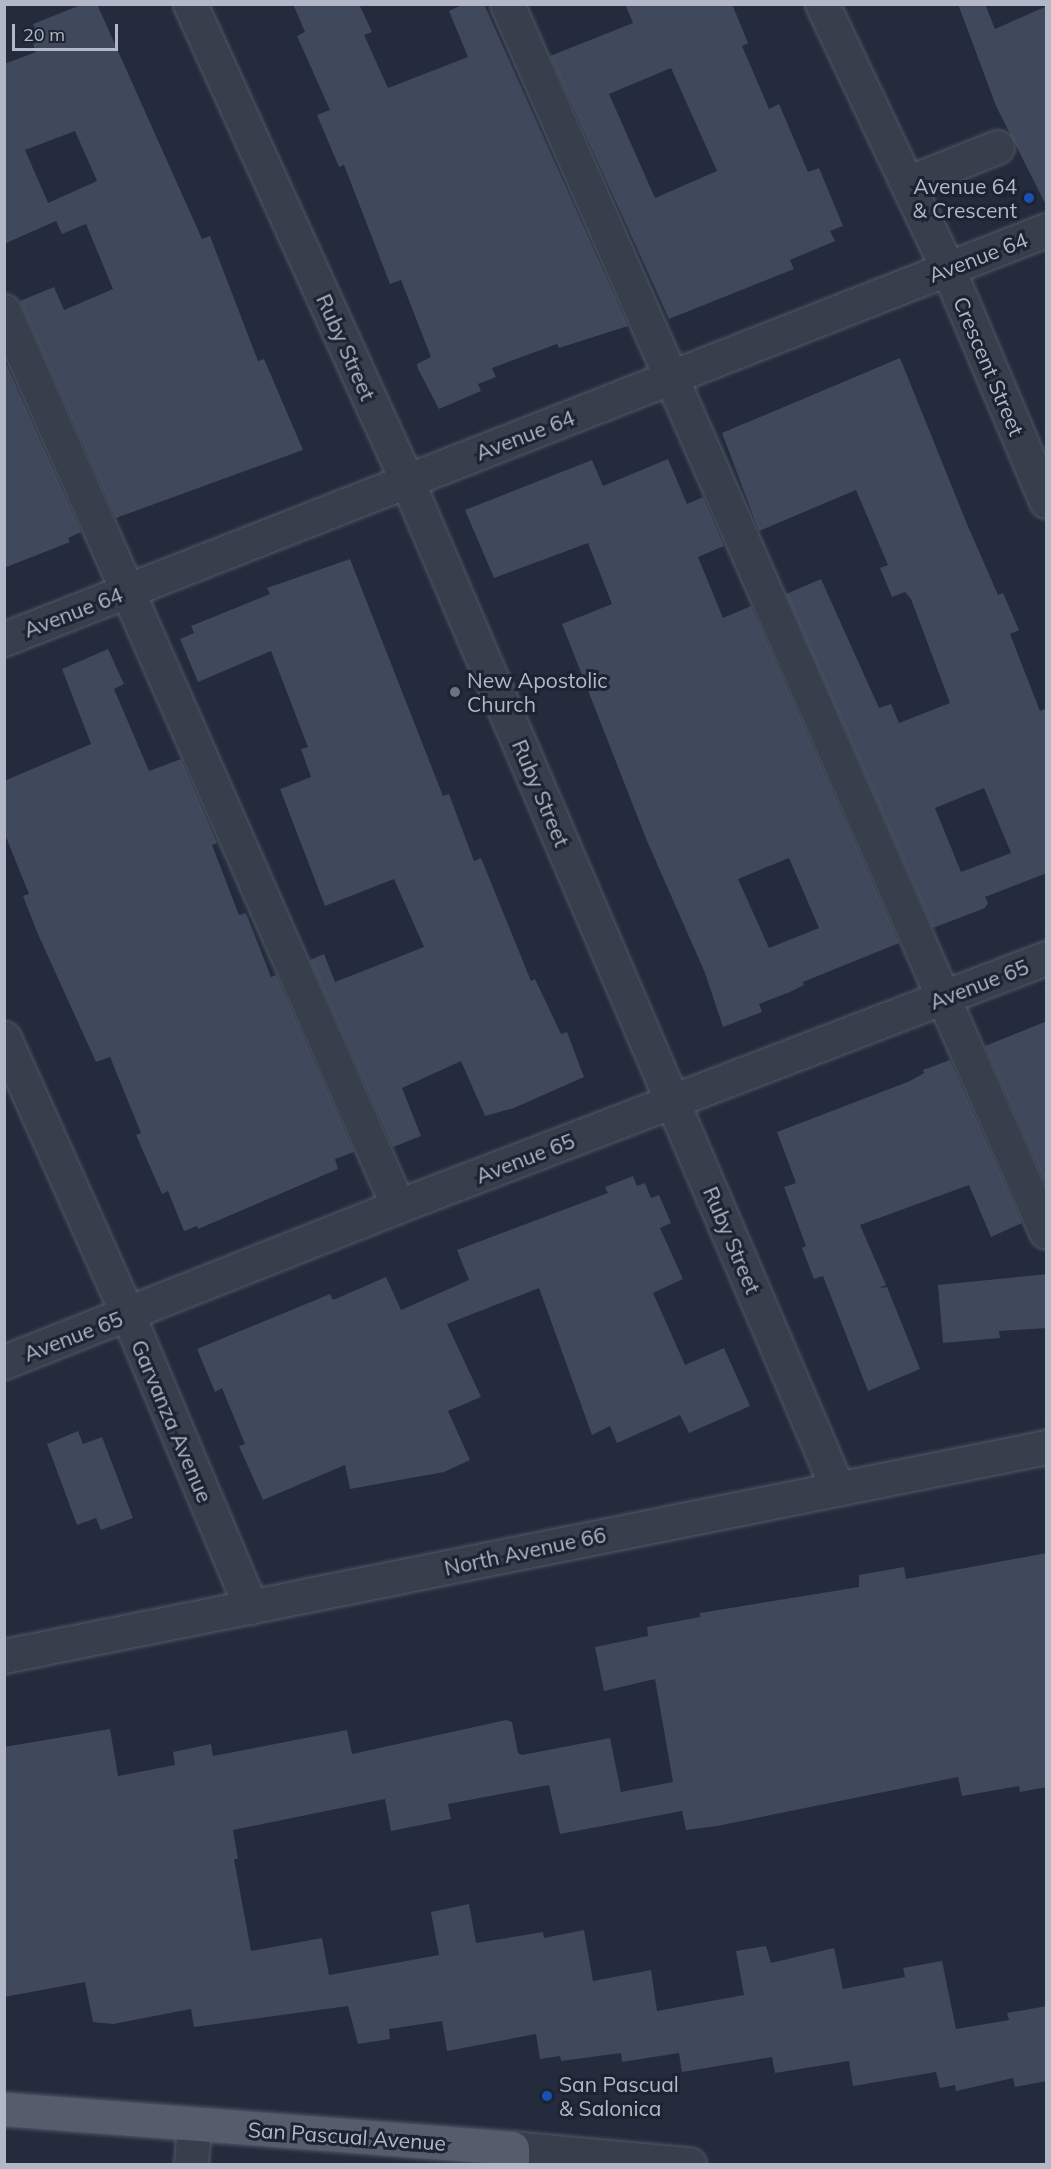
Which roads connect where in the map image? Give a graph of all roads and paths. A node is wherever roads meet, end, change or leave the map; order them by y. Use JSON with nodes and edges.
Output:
{"nodes":[{"id":1,"x":190,"y":4,"type":"edge"},
{"id":2,"x":507,"y":4,"type":"edge"},
{"id":3,"x":822,"y":4,"type":"edge"},
{"id":4,"x":997,"y":147,"type":"dead end"},
{"id":5,"x":907,"y":183,"type":"junction"},
{"id":6,"x":1047,"y":230,"type":"edge"},
{"id":7,"x":948,"y":269,"type":"junction"},
{"id":8,"x":4,"y":311,"type":"edge"},
{"id":9,"x":671,"y":378,"type":"junction"},
{"id":10,"x":407,"y":481,"type":"junction"},
{"id":11,"x":1047,"y":501,"type":"edge"},
{"id":12,"x":130,"y":590,"type":"junction"},
{"id":13,"x":4,"y":639,"type":"edge"},
{"id":14,"x":1047,"y":958,"type":"edge"},
{"id":15,"x":941,"y":999,"type":"junction"},
{"id":16,"x":4,"y":1038,"type":"edge"},
{"id":17,"x":674,"y":1102,"type":"junction"},
{"id":18,"x":398,"y":1206,"type":"junction"},
{"id":19,"x":1047,"y":1232,"type":"edge"},
{"id":20,"x":128,"y":1315,"type":"junction"},
{"id":21,"x":4,"y":1362,"type":"edge"},
{"id":22,"x":1047,"y":1446,"type":"edge"},
{"id":23,"x":837,"y":1487,"type":"junction"},
{"id":24,"x":251,"y":1607,"type":"junction"},
{"id":25,"x":4,"y":1656,"type":"edge"},
{"id":26,"x":4,"y":2109,"type":"edge"},
{"id":27,"x":194,"y":2124,"type":"junction"},
{"id":28,"x":512,"y":2156,"type":"edge"},
{"id":29,"x":191,"y":2164,"type":"edge"},
{"id":30,"x":689,"y":2164,"type":"edge"}],
"edges":[{"from":1,"to":10,"type":"street","name":"Ruby Street"},
{"from":2,"to":9,"type":"street"},
{"from":3,"to":5,"type":"street","name":"Crescent Street"},
{"from":4,"to":5,"type":"street"},
{"from":5,"to":7,"type":"street","name":"Crescent Street"},
{"from":6,"to":7,"type":"street","name":"Avenue 64"},
{"from":7,"to":9,"type":"street","name":"Avenue 64"},
{"from":7,"to":11,"type":"street","name":"Crescent Street"},
{"from":8,"to":12,"type":"street"},
{"from":9,"to":10,"type":"street","name":"Avenue 64"},
{"from":9,"to":15,"type":"street"},
{"from":10,"to":12,"type":"street","name":"Avenue 64"},
{"from":10,"to":17,"type":"street","name":"Ruby Street"},
{"from":12,"to":13,"type":"street","name":"Avenue 64"},
{"from":12,"to":18,"type":"street"},
{"from":14,"to":15,"type":"street","name":"Avenue 65"},
{"from":15,"to":17,"type":"street","name":"Avenue 65"},
{"from":15,"to":19,"type":"street"},
{"from":16,"to":20,"type":"street","name":"Garvanza Avenue"},
{"from":17,"to":18,"type":"street","name":"Avenue 65"},
{"from":17,"to":23,"type":"street","name":"Ruby Street"},
{"from":18,"to":20,"type":"street","name":"Avenue 65"},
{"from":20,"to":21,"type":"street","name":"Avenue 65"},
{"from":20,"to":24,"type":"street","name":"Garvanza Avenue"},
{"from":22,"to":23,"type":"street","name":"North Avenue 66"},
{"from":23,"to":24,"type":"street","name":"North Avenue 66"},
{"from":24,"to":25,"type":"street","name":"North Avenue 66"},
{"from":26,"to":27,"type":"main road","name":"San Pascual Avenue"},
{"from":27,"to":28,"type":"main road","name":"San Pascual Avenue"},
{"from":27,"to":29,"type":"street"},
{"from":28,"to":30,"type":"street","name":"San Pascual Avenue"}]}
